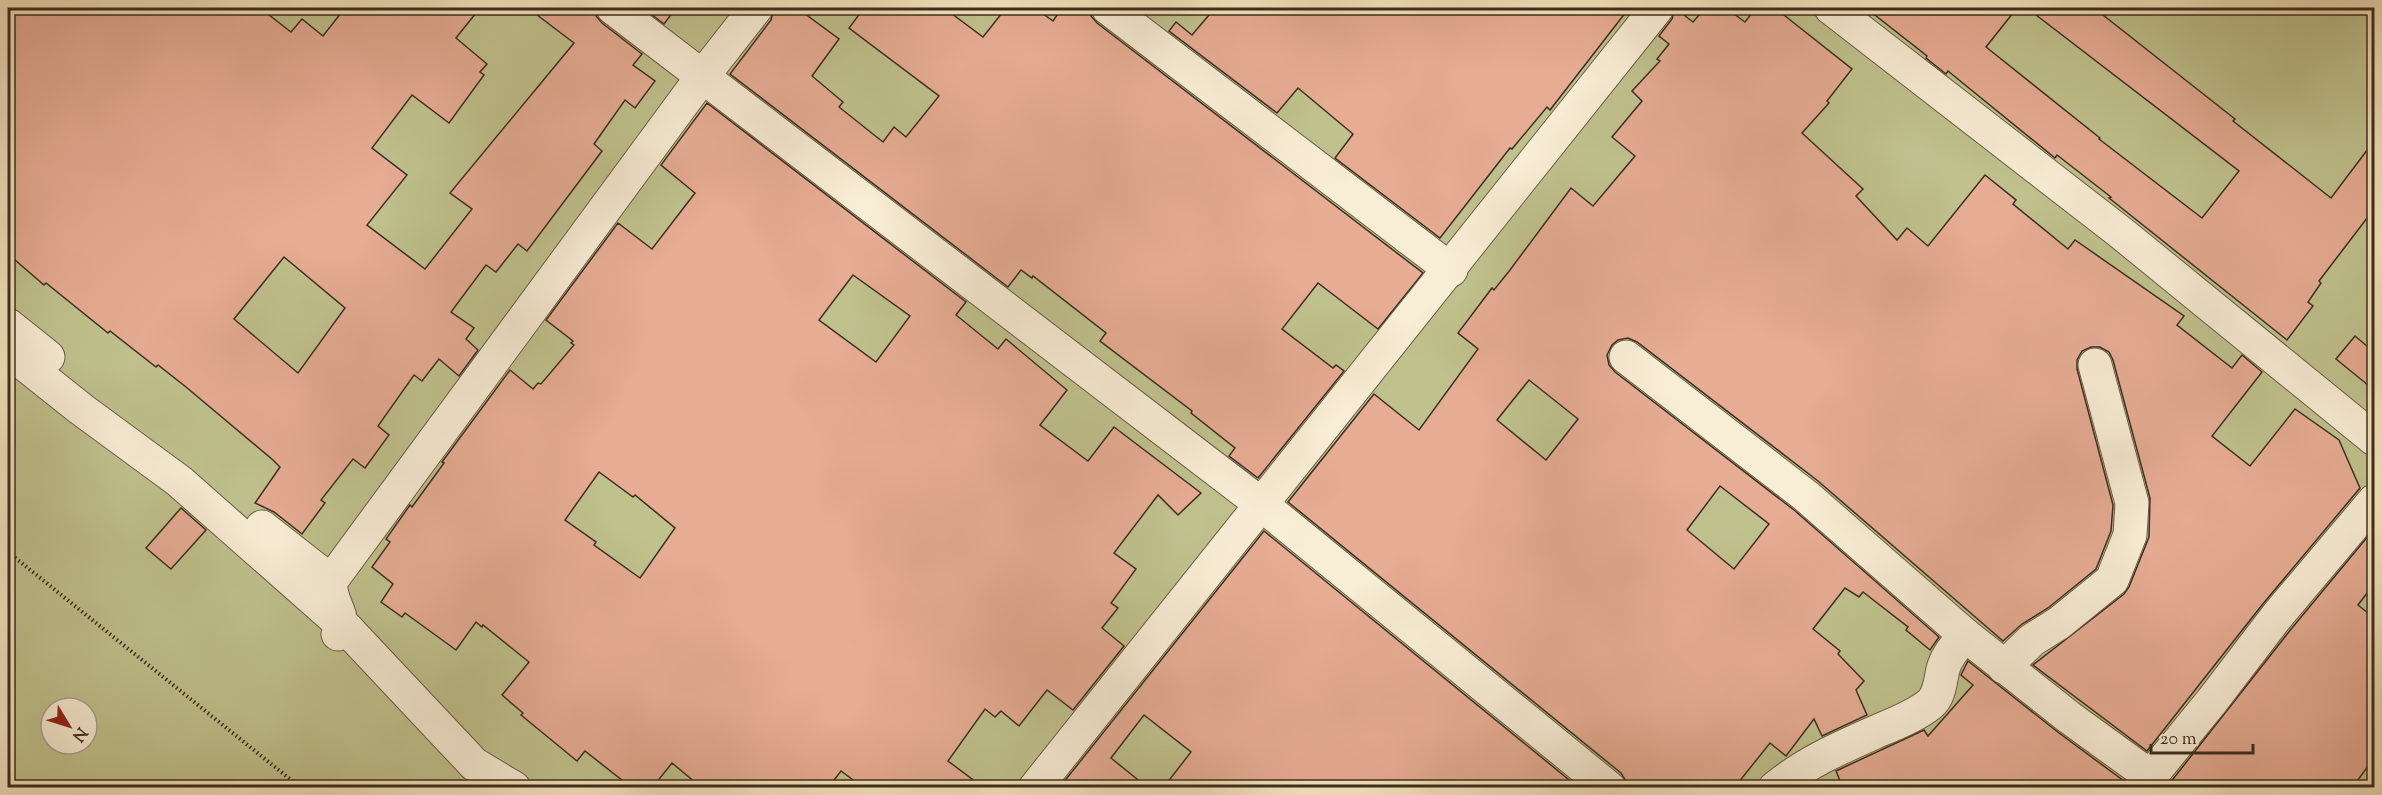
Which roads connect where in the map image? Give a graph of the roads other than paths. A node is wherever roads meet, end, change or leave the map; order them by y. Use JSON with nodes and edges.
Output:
{"nodes":[{"id":1,"x":613,"y":8,"type":"edge"},
{"id":2,"x":756,"y":8,"type":"edge"},
{"id":3,"x":1108,"y":8,"type":"edge"},
{"id":4,"x":1658,"y":8,"type":"edge"},
{"id":5,"x":1831,"y":8,"type":"edge"},
{"id":6,"x":702,"y":77,"type":"junction"},
{"id":7,"x":1451,"y":270,"type":"junction"},
{"id":8,"x":8,"y":325,"type":"edge"},
{"id":9,"x":8,"y":351,"type":"edge"},
{"id":10,"x":1626,"y":357,"type":"dead end"},
{"id":11,"x":2095,"y":365,"type":"dead end"},
{"id":12,"x":2374,"y":440,"type":"edge"},
{"id":13,"x":2374,"y":501,"type":"edge"},
{"id":14,"x":1261,"y":504,"type":"junction"},
{"id":15,"x":331,"y":581,"type":"junction"},
{"id":16,"x":348,"y":630,"type":"junction"},
{"id":17,"x":1965,"y":635,"type":"junction"},
{"id":18,"x":2004,"y":667,"type":"junction"},
{"id":19,"x":2145,"y":782,"type":"edge"},
{"id":20,"x":514,"y":788,"type":"edge"},
{"id":21,"x":1035,"y":788,"type":"edge"},
{"id":22,"x":1609,"y":788,"type":"edge"},
{"id":23,"x":1775,"y":788,"type":"edge"}],
"edges":[{"from":1,"to":6,"type":"street"},
{"from":2,"to":6,"type":"street"},
{"from":3,"to":7,"type":"street"},
{"from":4,"to":7,"type":"street"},
{"from":5,"to":12,"type":"street"},
{"from":6,"to":14,"type":"street"},
{"from":6,"to":15,"type":"street"},
{"from":7,"to":14,"type":"street"},
{"from":8,"to":15,"type":"street"},
{"from":9,"to":16,"type":"street"},
{"from":10,"to":17,"type":"street"},
{"from":11,"to":18,"type":"street"},
{"from":13,"to":19,"type":"street"},
{"from":14,"to":21,"type":"street"},
{"from":14,"to":22,"type":"street"},
{"from":15,"to":16,"type":"street"},
{"from":16,"to":20,"type":"street"},
{"from":17,"to":18,"type":"street"},
{"from":17,"to":23,"type":"street"},
{"from":18,"to":19,"type":"street"}]}
